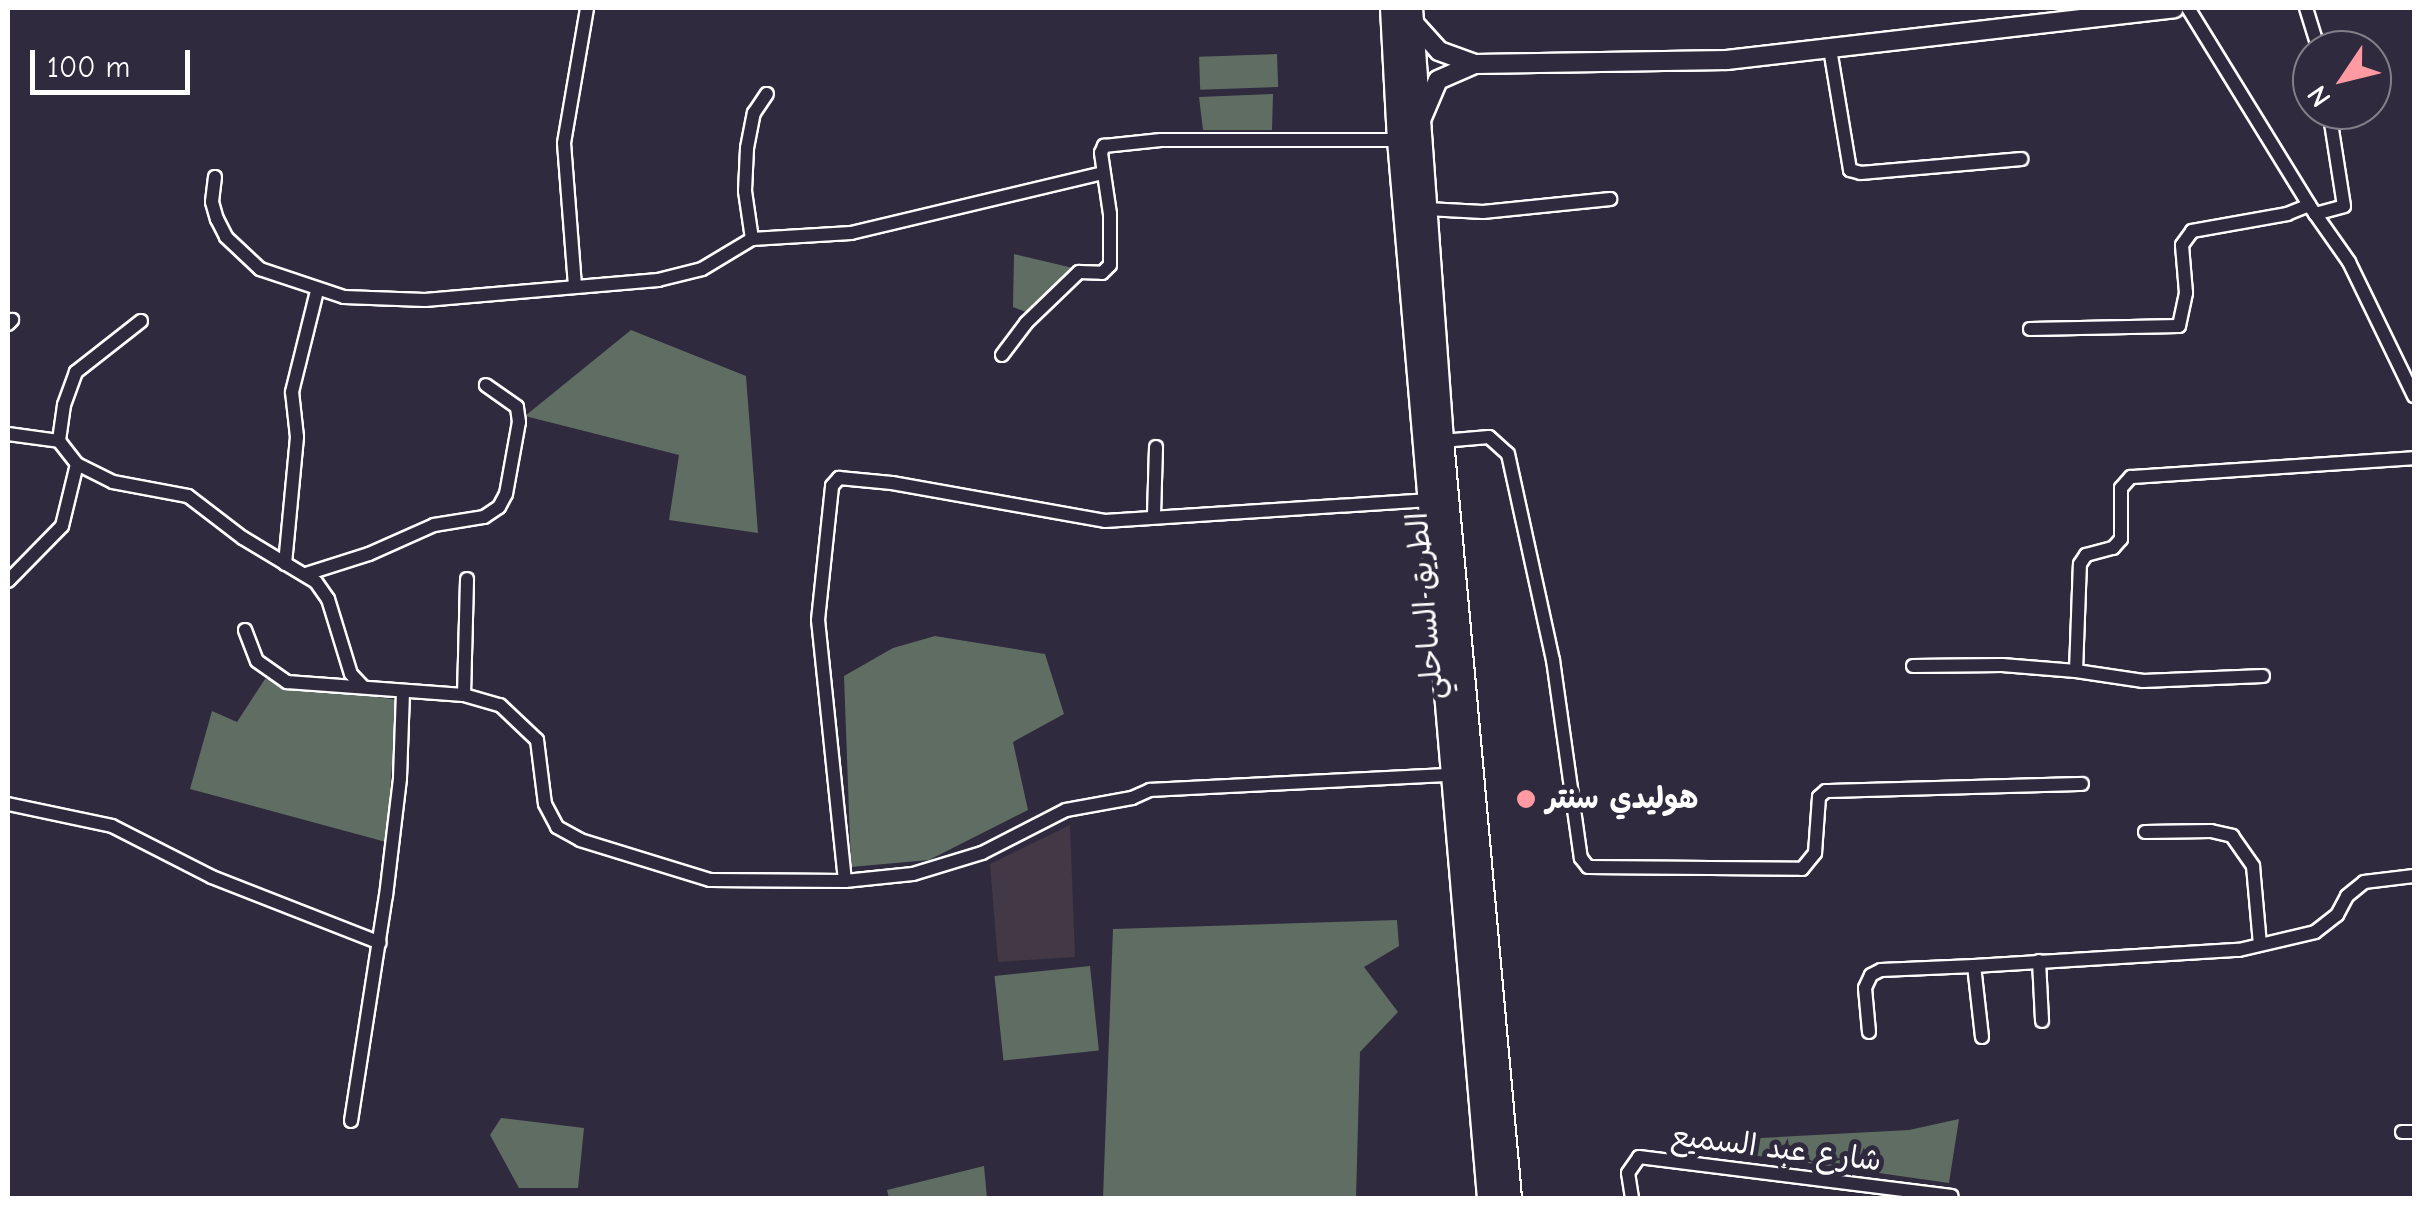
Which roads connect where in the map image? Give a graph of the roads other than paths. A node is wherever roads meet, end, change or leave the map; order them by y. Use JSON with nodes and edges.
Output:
{"nodes":[{"id":1,"x":587,"y":8,"type":"edge"},
{"id":2,"x":2174,"y":8,"type":"edge"},
{"id":3,"x":2188,"y":8,"type":"edge"},
{"id":4,"x":1405,"y":12,"type":"edge"},
{"id":5,"x":1830,"y":49,"type":"junction"},
{"id":6,"x":1475,"y":64,"type":"junction"},
{"id":7,"x":767,"y":94,"type":"dead end"},
{"id":8,"x":1420,"y":121,"type":"junction"},
{"id":9,"x":2332,"y":130,"type":"edge"},
{"id":10,"x":1399,"y":140,"type":"junction"},
{"id":11,"x":2021,"y":159,"type":"dead end"},
{"id":12,"x":1103,"y":173,"type":"junction"},
{"id":13,"x":215,"y":178,"type":"dead end"},
{"id":14,"x":1610,"y":198,"type":"dead end"},
{"id":15,"x":1427,"y":209,"type":"junction"},
{"id":16,"x":2312,"y":210,"type":"junction"},
{"id":17,"x":752,"y":238,"type":"junction"},
{"id":18,"x":575,"y":286,"type":"junction"},
{"id":19,"x":317,"y":290,"type":"junction"},
{"id":20,"x":142,"y":321,"type":"dead end"},
{"id":21,"x":2030,"y":328,"type":"dead end"},
{"id":22,"x":1002,"y":355,"type":"dead end"},
{"id":23,"x":486,"y":385,"type":"dead end"},
{"id":24,"x":2414,"y":396,"type":"edge"},
{"id":25,"x":9,"y":431,"type":"edge"},
{"id":26,"x":58,"y":441,"type":"junction"},
{"id":27,"x":1442,"y":441,"type":"junction"},
{"id":28,"x":1156,"y":448,"type":"dead end"},
{"id":29,"x":2414,"y":458,"type":"edge"},
{"id":30,"x":77,"y":464,"type":"junction"},
{"id":31,"x":1430,"y":500,"type":"junction"},
{"id":32,"x":1154,"y":515,"type":"junction"},
{"id":33,"x":285,"y":564,"type":"junction"},
{"id":34,"x":306,"y":574,"type":"junction"},
{"id":35,"x":10,"y":576,"type":"edge"},
{"id":36,"x":467,"y":579,"type":"dead end"},
{"id":37,"x":245,"y":630,"type":"dead end"},
{"id":38,"x":1914,"y":666,"type":"dead end"},
{"id":39,"x":2076,"y":672,"type":"junction"},
{"id":40,"x":2264,"y":676,"type":"dead end"},
{"id":41,"x":362,"y":686,"type":"junction"},
{"id":42,"x":403,"y":692,"type":"junction"},
{"id":43,"x":464,"y":696,"type":"junction"},
{"id":44,"x":1451,"y":775,"type":"junction"},
{"id":45,"x":2082,"y":784,"type":"dead end"},
{"id":46,"x":8,"y":804,"type":"edge"},
{"id":47,"x":2144,"y":832,"type":"dead end"},
{"id":48,"x":2414,"y":876,"type":"edge"},
{"id":49,"x":845,"y":881,"type":"junction"},
{"id":50,"x":380,"y":943,"type":"junction"},
{"id":51,"x":2260,"y":944,"type":"junction"},
{"id":52,"x":2039,"y":961,"type":"junction"},
{"id":53,"x":1974,"y":966,"type":"junction"},
{"id":54,"x":2042,"y":1022,"type":"dead end"},
{"id":55,"x":1869,"y":1032,"type":"dead end"},
{"id":56,"x":1982,"y":1036,"type":"dead end"},
{"id":57,"x":351,"y":1121,"type":"dead end"},
{"id":58,"x":1952,"y":1196,"type":"edge"},
{"id":59,"x":1489,"y":1198,"type":"edge"},
{"id":60,"x":1510,"y":1198,"type":"edge"},
{"id":61,"x":1632,"y":1198,"type":"edge"}],
"edges":[{"from":1,"to":18,"type":"street"},
{"from":2,"to":5,"type":"street"},
{"from":3,"to":16,"type":"street"},
{"from":4,"to":6,"type":"street"},
{"from":4,"to":8,"type":"highway","name":"الطريق الساحلي"},
{"from":4,"to":10,"type":"highway","name":"الطريق الساحلي"},
{"from":5,"to":6,"type":"street"},
{"from":5,"to":11,"type":"street"},
{"from":6,"to":8,"type":"street"},
{"from":7,"to":17,"type":"street"},
{"from":8,"to":15,"type":"highway","name":"الطريق الساحلي"},
{"from":9,"to":16,"type":"street"},
{"from":10,"to":12,"type":"street"},
{"from":10,"to":31,"type":"highway","name":"الطريق الساحلي"},
{"from":12,"to":17,"type":"street"},
{"from":12,"to":22,"type":"street"},
{"from":13,"to":19,"type":"street"},
{"from":14,"to":15,"type":"street"},
{"from":15,"to":27,"type":"highway","name":"الطريق الساحلي"},
{"from":16,"to":21,"type":"street"},
{"from":16,"to":24,"type":"street"},
{"from":17,"to":18,"type":"street"},
{"from":18,"to":19,"type":"street"},
{"from":19,"to":33,"type":"street"},
{"from":20,"to":26,"type":"street"},
{"from":23,"to":34,"type":"street"},
{"from":25,"to":26,"type":"street"},
{"from":26,"to":30,"type":"street"},
{"from":27,"to":45,"type":"street"},
{"from":27,"to":60,"type":"highway","name":"الطريق الساحلي"},
{"from":28,"to":32,"type":"street"},
{"from":29,"to":39,"type":"street"},
{"from":30,"to":33,"type":"street"},
{"from":30,"to":35,"type":"street"},
{"from":31,"to":32,"type":"street"},
{"from":31,"to":44,"type":"highway","name":"الطريق الساحلي"},
{"from":32,"to":49,"type":"street"},
{"from":33,"to":34,"type":"street"},
{"from":34,"to":41,"type":"street"},
{"from":36,"to":43,"type":"street"},
{"from":37,"to":41,"type":"street"},
{"from":38,"to":39,"type":"street"},
{"from":39,"to":40,"type":"street"},
{"from":41,"to":42,"type":"street"},
{"from":42,"to":43,"type":"street"},
{"from":42,"to":50,"type":"street"},
{"from":43,"to":49,"type":"street"},
{"from":44,"to":49,"type":"street"},
{"from":44,"to":59,"type":"highway","name":"الطريق الساحلي"},
{"from":46,"to":50,"type":"street"},
{"from":47,"to":51,"type":"street"},
{"from":48,"to":51,"type":"street"},
{"from":50,"to":57,"type":"street"},
{"from":51,"to":52,"type":"street"},
{"from":52,"to":53,"type":"street"},
{"from":52,"to":54,"type":"street"},
{"from":53,"to":55,"type":"street"},
{"from":53,"to":56,"type":"street"},
{"from":58,"to":61,"type":"street","name":"شارع عبد السميع"}]}
